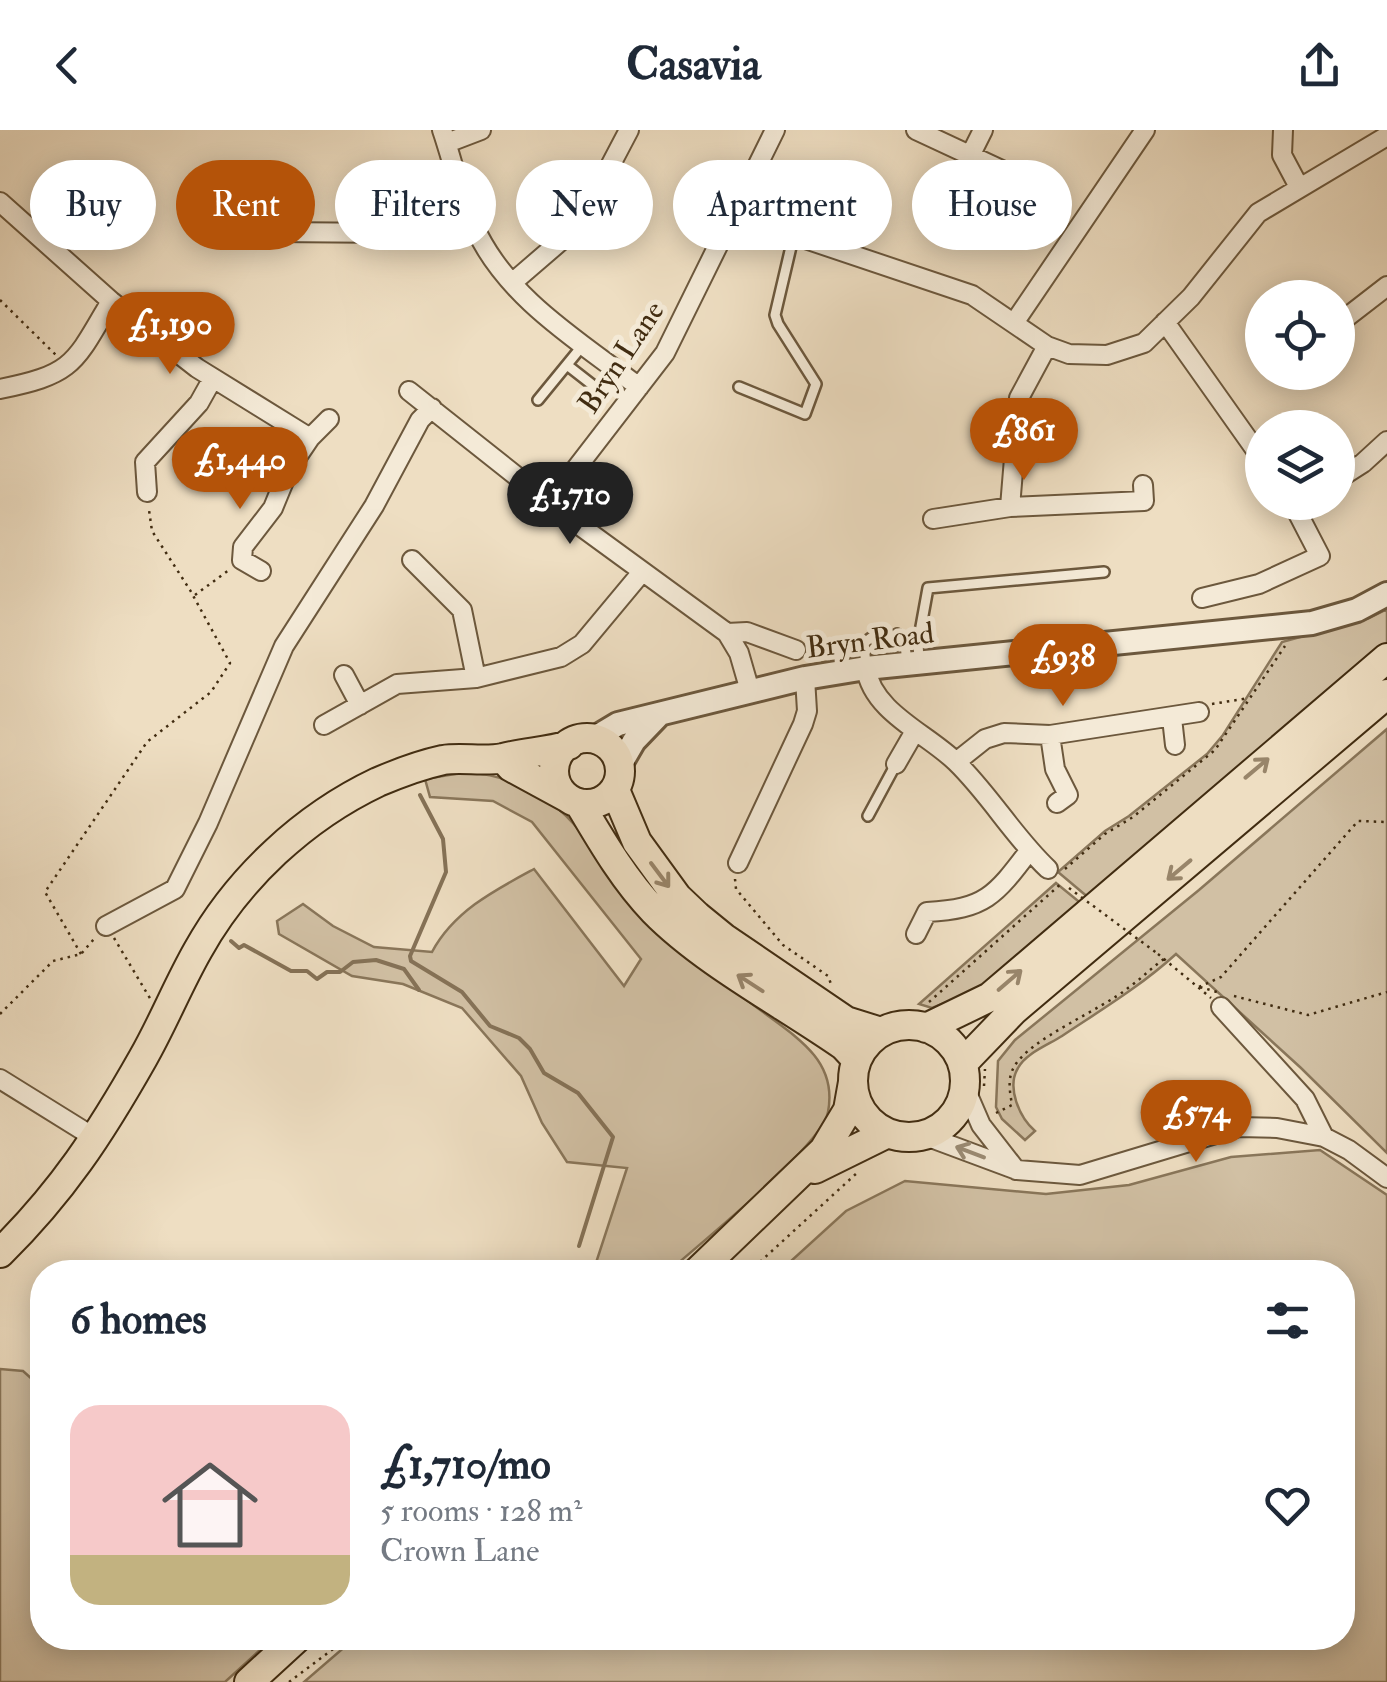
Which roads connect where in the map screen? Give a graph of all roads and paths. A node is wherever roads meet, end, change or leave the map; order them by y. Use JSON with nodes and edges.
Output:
{"nodes":[{"id":1,"x":480,"y":130,"type":"edge"},
{"id":2,"x":630,"y":130,"type":"edge"},
{"id":3,"x":775,"y":130,"type":"edge"},
{"id":4,"x":916,"y":130,"type":"edge"},
{"id":5,"x":983,"y":130,"type":"edge"},
{"id":6,"x":1145,"y":130,"type":"edge"},
{"id":7,"x":1282,"y":130,"type":"edge"},
{"id":8,"x":1387,"y":136,"type":"edge"},
{"id":9,"x":444,"y":137,"type":"edge"},
{"id":10,"x":970,"y":156,"type":"junction"},
{"id":11,"x":761,"y":160,"type":"edge"},
{"id":12,"x":979,"y":160,"type":"edge"},
{"id":13,"x":1300,"y":187,"type":"junction"},
{"id":14,"x":0,"y":202,"type":"edge"},
{"id":15,"x":488,"y":250,"type":"edge"},
{"id":16,"x":716,"y":250,"type":"edge"},
{"id":17,"x":790,"y":250,"type":"edge"},
{"id":18,"x":841,"y":250,"type":"edge"},
{"id":19,"x":512,"y":283,"type":"junction"},
{"id":20,"x":1387,"y":286,"type":"edge"},
{"id":21,"x":0,"y":300,"type":"edge"},
{"id":22,"x":110,"y":301,"type":"junction"},
{"id":23,"x":1355,"y":311,"type":"edge"},
{"id":24,"x":1166,"y":322,"type":"junction"},
{"id":25,"x":1014,"y":323,"type":"junction"},
{"id":26,"x":583,"y":345,"type":"junction"},
{"id":27,"x":1047,"y":346,"type":"junction"},
{"id":28,"x":567,"y":365,"type":"junction"},
{"id":29,"x":68,"y":366,"type":"junction"},
{"id":30,"x":213,"y":378,"type":"junction"},
{"id":31,"x":639,"y":387,"type":"junction"},
{"id":32,"x":739,"y":387,"type":"dead end"},
{"id":33,"x":0,"y":390,"type":"edge"},
{"id":34,"x":409,"y":390,"type":"dead end"},
{"id":35,"x":599,"y":390,"type":"dead end"},
{"id":36,"x":538,"y":400,"type":"dead end"},
{"id":37,"x":432,"y":408,"type":"junction"},
{"id":38,"x":330,"y":418,"type":"dead end"},
{"id":39,"x":1245,"y":435,"type":"edge"},
{"id":40,"x":310,"y":438,"type":"junction"},
{"id":41,"x":1387,"y":441,"type":"edge"},
{"id":42,"x":126,"y":450,"type":"dead end"},
{"id":43,"x":145,"y":462,"type":"junction"},
{"id":44,"x":1355,"y":468,"type":"edge"},
{"id":45,"x":1143,"y":486,"type":"dead end"},
{"id":46,"x":147,"y":492,"type":"joint"},
{"id":47,"x":560,"y":502,"type":"junction"},
{"id":48,"x":1010,"y":507,"type":"junction"},
{"id":49,"x":933,"y":519,"type":"dead end"},
{"id":50,"x":1303,"y":520,"type":"edge"},
{"id":51,"x":242,"y":560,"type":"junction"},
{"id":52,"x":412,"y":560,"type":"dead end"},
{"id":53,"x":261,"y":571,"type":"dead end"},
{"id":54,"x":642,"y":572,"type":"junction"},
{"id":55,"x":1104,"y":572,"type":"dead end"},
{"id":56,"x":1387,"y":594,"type":"edge"},
{"id":57,"x":194,"y":596,"type":"junction"},
{"id":58,"x":1202,"y":598,"type":"dead end"},
{"id":59,"x":1290,"y":626,"type":"junction"},
{"id":60,"x":727,"y":633,"type":"junction"},
{"id":61,"x":897,"y":634,"type":"dead end"},
{"id":62,"x":872,"y":636,"type":"dead end"},
{"id":63,"x":796,"y":650,"type":"dead end"},
{"id":64,"x":1387,"y":658,"type":"edge"},
{"id":65,"x":914,"y":663,"type":"junction"},
{"id":66,"x":866,"y":668,"type":"junction"},
{"id":67,"x":344,"y":675,"type":"dead end"},
{"id":68,"x":476,"y":678,"type":"junction"},
{"id":69,"x":805,"y":678,"type":"junction"},
{"id":70,"x":750,"y":691,"type":"junction"},
{"id":71,"x":1387,"y":694,"type":"edge"},
{"id":72,"x":1249,"y":698,"type":"junction"},
{"id":73,"x":360,"y":704,"type":"junction"},
{"id":74,"x":1199,"y":712,"type":"joint"},
{"id":75,"x":658,"y":716,"type":"junction"},
{"id":76,"x":1172,"y":718,"type":"junction"},
{"id":77,"x":324,"y":724,"type":"dead end"},
{"id":78,"x":916,"y":731,"type":"junction"},
{"id":79,"x":1050,"y":736,"type":"junction"},
{"id":80,"x":581,"y":742,"type":"junction"},
{"id":81,"x":1175,"y":745,"type":"dead end"},
{"id":82,"x":502,"y":758,"type":"junction"},
{"id":83,"x":956,"y":762,"type":"junction"},
{"id":84,"x":896,"y":764,"type":"joint"},
{"id":85,"x":617,"y":777,"type":"junction"},
{"id":86,"x":574,"y":801,"type":"junction"},
{"id":87,"x":1057,"y":804,"type":"dead end"},
{"id":88,"x":868,"y":816,"type":"dead end"},
{"id":89,"x":1387,"y":822,"type":"edge"},
{"id":90,"x":1029,"y":851,"type":"junction"},
{"id":91,"x":738,"y":863,"type":"joint"},
{"id":92,"x":1053,"y":873,"type":"joint"},
{"id":93,"x":1063,"y":882,"type":"dead end"},
{"id":94,"x":1069,"y":888,"type":"dead end"},
{"id":95,"x":106,"y":926,"type":"junction"},
{"id":96,"x":916,"y":934,"type":"dead end"},
{"id":97,"x":81,"y":954,"type":"junction"},
{"id":98,"x":1164,"y":959,"type":"junction"},
{"id":99,"x":1199,"y":987,"type":"junction"},
{"id":100,"x":833,"y":989,"type":"dead end"},
{"id":101,"x":1387,"y":992,"type":"edge"},
{"id":102,"x":1224,"y":998,"type":"junction"},
{"id":103,"x":0,"y":1014,"type":"edge"},
{"id":104,"x":162,"y":1019,"type":"junction"},
{"id":105,"x":885,"y":1024,"type":"junction"},
{"id":106,"x":926,"y":1028,"type":"junction"},
{"id":107,"x":855,"y":1070,"type":"junction"},
{"id":108,"x":964,"y":1076,"type":"junction"},
{"id":109,"x":3,"y":1087,"type":"edge"},
{"id":110,"x":990,"y":1116,"type":"dead end"},
{"id":111,"x":888,"y":1133,"type":"junction"},
{"id":112,"x":924,"y":1135,"type":"junction"},
{"id":113,"x":1324,"y":1137,"type":"junction"},
{"id":114,"x":96,"y":1138,"type":"junction"},
{"id":115,"x":869,"y":1165,"type":"dead end"},
{"id":116,"x":1017,"y":1170,"type":"junction"},
{"id":117,"x":1387,"y":1178,"type":"edge"},
{"id":118,"x":796,"y":1179,"type":"junction"},
{"id":119,"x":0,"y":1252,"type":"edge"},
{"id":120,"x":710,"y":1260,"type":"edge"},
{"id":121,"x":762,"y":1260,"type":"edge"},
{"id":122,"x":284,"y":1650,"type":"edge"},
{"id":123,"x":332,"y":1650,"type":"edge"},
{"id":124,"x":249,"y":1682,"type":"edge"},
{"id":125,"x":289,"y":1682,"type":"edge"}],
"edges":[{"from":1,"to":9,"type":"street"},
{"from":2,"to":19,"type":"street"},
{"from":3,"to":11,"type":"street","name":"Bryn Lane"},
{"from":4,"to":10,"type":"street"},
{"from":5,"to":10,"type":"street"},
{"from":6,"to":25,"type":"street"},
{"from":7,"to":13,"type":"street"},
{"from":8,"to":13,"type":"street"},
{"from":10,"to":12,"type":"street"},
{"from":13,"to":24,"type":"street"},
{"from":14,"to":22,"type":"street"},
{"from":15,"to":19,"type":"street"},
{"from":16,"to":31,"type":"street","name":"Bryn Lane"},
{"from":17,"to":32,"type":"lane"},
{"from":18,"to":25,"type":"street"},
{"from":19,"to":26,"type":"street"},
{"from":20,"to":23,"type":"street"},
{"from":21,"to":29,"type":"path"},
{"from":22,"to":29,"type":"street"},
{"from":22,"to":30,"type":"street"},
{"from":24,"to":27,"type":"street"},
{"from":24,"to":39,"type":"street"},
{"from":25,"to":27,"type":"street"},
{"from":26,"to":28,"type":"lane"},
{"from":26,"to":31,"type":"street"},
{"from":27,"to":48,"type":"street"},
{"from":28,"to":35,"type":"lane"},
{"from":28,"to":36,"type":"lane"},
{"from":29,"to":33,"type":"street"},
{"from":30,"to":40,"type":"street"},
{"from":30,"to":43,"type":"street"},
{"from":31,"to":47,"type":"street","name":"Bryn Lane"},
{"from":34,"to":37,"type":"street"},
{"from":37,"to":47,"type":"street"},
{"from":37,"to":95,"type":"street"},
{"from":38,"to":40,"type":"street"},
{"from":40,"to":51,"type":"street"},
{"from":41,"to":44,"type":"street"},
{"from":42,"to":43,"type":"street"},
{"from":43,"to":46,"type":"street"},
{"from":45,"to":48,"type":"street"},
{"from":46,"to":57,"type":"path"},
{"from":47,"to":54,"type":"street"},
{"from":48,"to":49,"type":"street"},
{"from":50,"to":58,"type":"street"},
{"from":51,"to":53,"type":"street"},
{"from":51,"to":57,"type":"path"},
{"from":52,"to":68,"type":"street"},
{"from":54,"to":60,"type":"street"},
{"from":54,"to":68,"type":"street"},
{"from":55,"to":65,"type":"lane"},
{"from":56,"to":59,"type":"street","name":"Bryn Road"},
{"from":57,"to":97,"type":"path"},
{"from":59,"to":65,"type":"street","name":"Bryn Road"},
{"from":59,"to":72,"type":"path"},
{"from":60,"to":63,"type":"street"},
{"from":60,"to":70,"type":"street"},
{"from":61,"to":65,"type":"lane"},
{"from":62,"to":66,"type":"lane"},
{"from":106,"to":64,"type":"main road","one_way":true},
{"from":65,"to":66,"type":"street","name":"Bryn Road"},
{"from":66,"to":69,"type":"street","name":"Bryn Road"},
{"from":66,"to":78,"type":"street"},
{"from":67,"to":73,"type":"street"},
{"from":68,"to":73,"type":"street"},
{"from":69,"to":70,"type":"street","name":"Bryn Road"},
{"from":69,"to":91,"type":"street"},
{"from":70,"to":75,"type":"street","name":"Bryn Road"},
{"from":71,"to":108,"type":"main road","one_way":true},
{"from":72,"to":74,"type":"path"},
{"from":72,"to":92,"type":"path"},
{"from":73,"to":77,"type":"street"},
{"from":74,"to":76,"type":"street"},
{"from":75,"to":80,"type":"street","name":"Bryn Road"},
{"from":75,"to":85,"type":"street"},
{"from":76,"to":79,"type":"street"},
{"from":76,"to":81,"type":"street"},
{"from":78,"to":83,"type":"street"},
{"from":78,"to":84,"type":"street"},
{"from":79,"to":83,"type":"street"},
{"from":79,"to":87,"type":"street"},
{"from":80,"to":82,"type":"main road"},
{"from":80,"to":85,"type":"main road"},
{"from":80,"to":86,"type":"main road"},
{"from":82,"to":86,"type":"main road"},
{"from":82,"to":104,"type":"main road"},
{"from":83,"to":90,"type":"street"},
{"from":84,"to":88,"type":"lane"},
{"from":85,"to":86,"type":"main road"},
{"from":85,"to":105,"type":"main road","one_way":true},
{"from":107,"to":86,"type":"main road","one_way":true},
{"from":89,"to":99,"type":"path"},
{"from":90,"to":92,"type":"street"},
{"from":90,"to":96,"type":"street"},
{"from":91,"to":100,"type":"path"},
{"from":93,"to":105,"type":"path"},
{"from":94,"to":98,"type":"path","bridge":true},
{"from":95,"to":97,"type":"path"},
{"from":95,"to":104,"type":"path"},
{"from":97,"to":103,"type":"path"},
{"from":98,"to":99,"type":"path"},
{"from":98,"to":110,"type":"path"},
{"from":99,"to":102,"type":"path"},
{"from":99,"to":102,"type":"path"},
{"from":101,"to":102,"type":"path"},
{"from":102,"to":113,"type":"street"},
{"from":104,"to":114,"type":"main road"},
{"from":105,"to":106,"type":"main road"},
{"from":105,"to":107,"type":"main road"},
{"from":106,"to":108,"type":"main road"},
{"from":107,"to":111,"type":"main road"},
{"from":107,"to":118,"type":"main road"},
{"from":108,"to":112,"type":"main road"},
{"from":108,"to":116,"type":"street"},
{"from":109,"to":114,"type":"street"},
{"from":111,"to":112,"type":"main road"},
{"from":111,"to":118,"type":"main road"},
{"from":116,"to":112,"type":"street","one_way":true},
{"from":113,"to":116,"type":"street"},
{"from":113,"to":117,"type":"street"},
{"from":114,"to":119,"type":"main road"},
{"from":115,"to":121,"type":"path"},
{"from":118,"to":120,"type":"main road"},
{"from":122,"to":124,"type":"main road"},
{"from":123,"to":125,"type":"path"}]}
